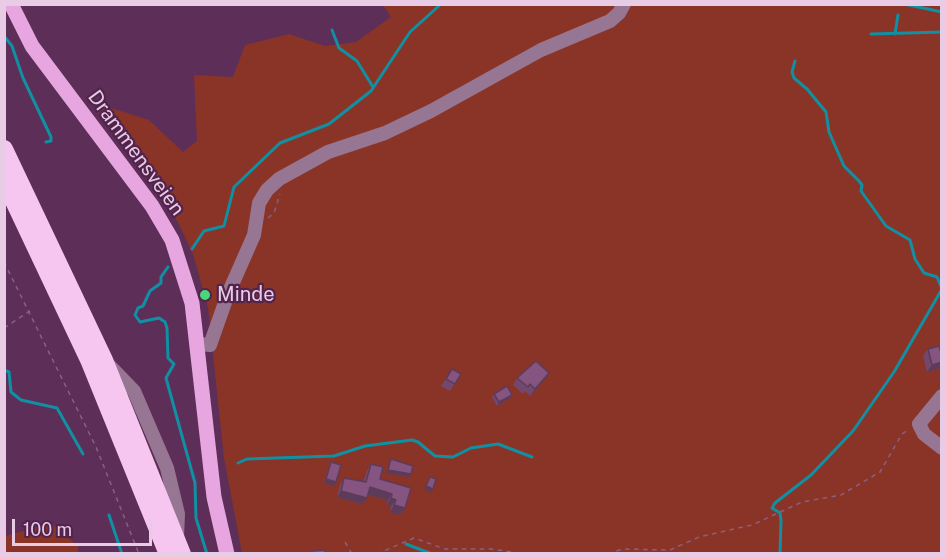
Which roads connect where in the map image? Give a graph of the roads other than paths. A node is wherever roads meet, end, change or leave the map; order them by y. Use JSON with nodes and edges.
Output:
{"nodes":[{"id":1,"x":11,"y":4,"type":"edge"},
{"id":2,"x":624,"y":4,"type":"edge"},
{"id":3,"x":4,"y":149,"type":"edge"},
{"id":4,"x":4,"y":180,"type":"edge"},
{"id":5,"x":204,"y":345,"type":"junction"},
{"id":6,"x":104,"y":360,"type":"junction"},
{"id":7,"x":942,"y":396,"type":"edge"},
{"id":8,"x":942,"y":448,"type":"edge"},
{"id":9,"x":176,"y":549,"type":"edge"},
{"id":10,"x":226,"y":554,"type":"edge"}],
"edges":[{"from":1,"to":5,"type":"main road","name":"Drammensveien"},
{"from":2,"to":5,"type":"street"},
{"from":3,"to":6,"type":"highway"},
{"from":4,"to":9,"type":"highway"},
{"from":5,"to":10,"type":"main road","name":"Drammensveien"},
{"from":6,"to":9,"type":"highway"},
{"from":6,"to":9,"type":"street"},
{"from":7,"to":8,"type":"street"}]}
